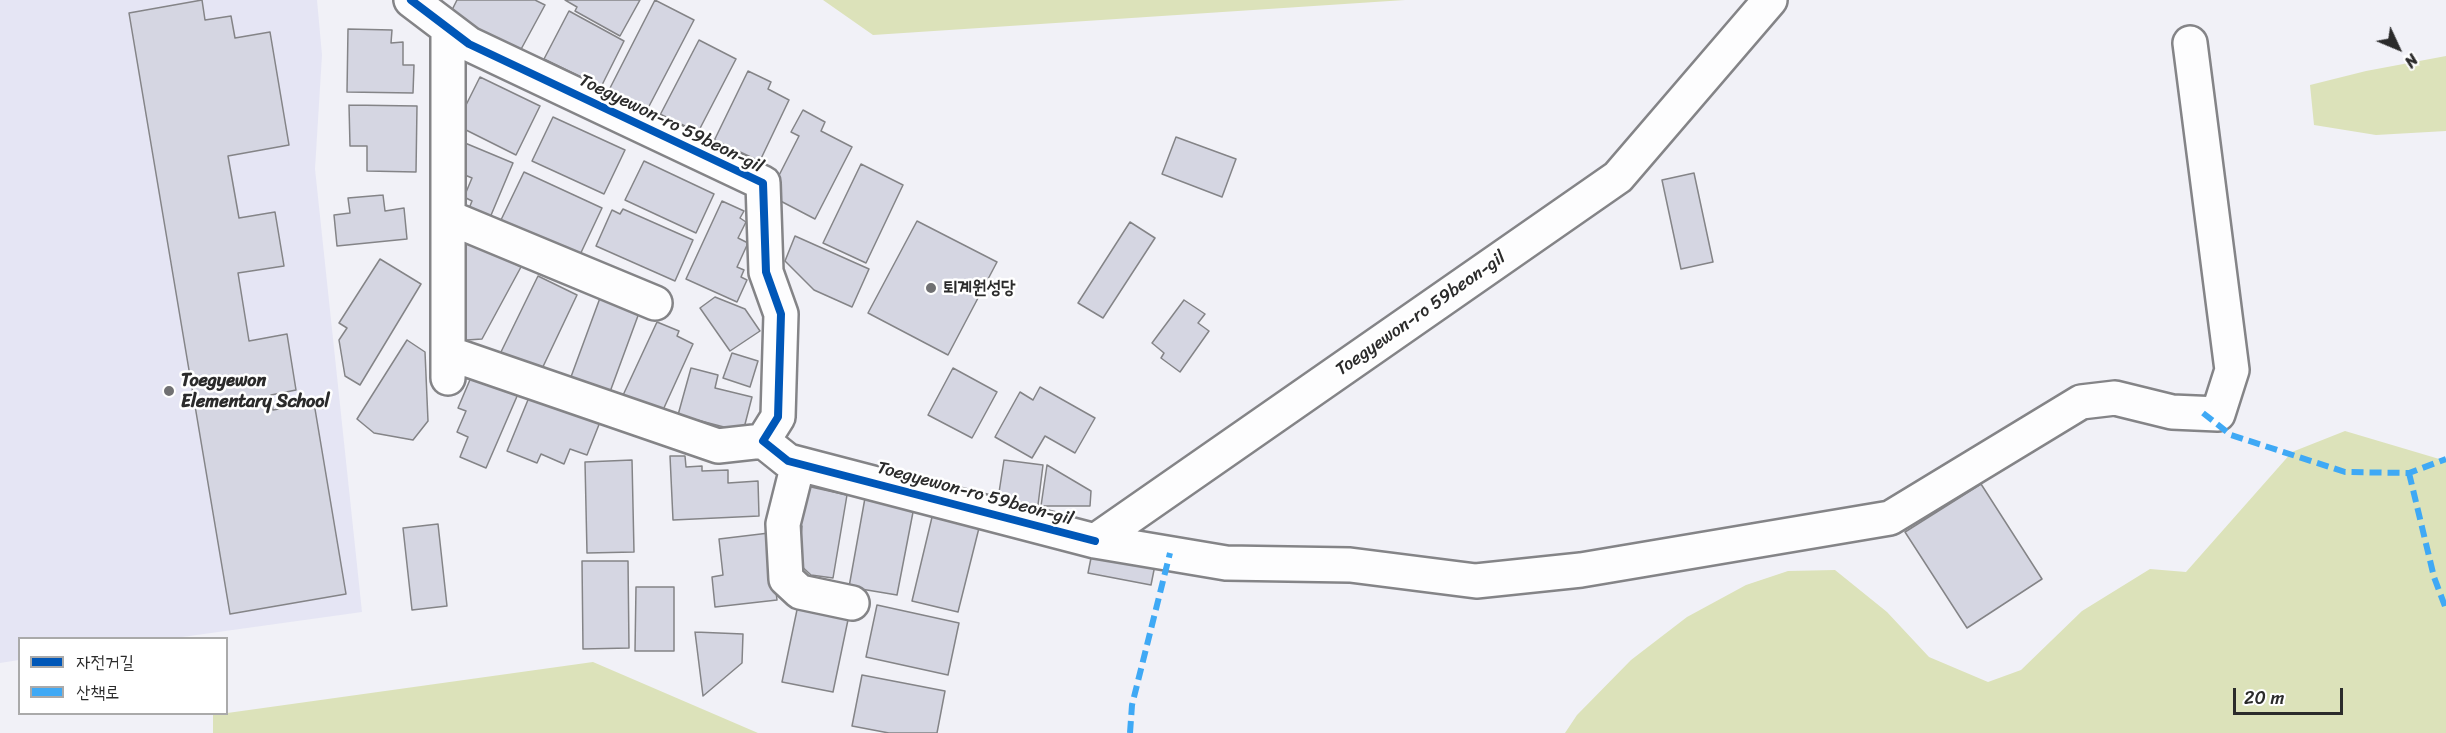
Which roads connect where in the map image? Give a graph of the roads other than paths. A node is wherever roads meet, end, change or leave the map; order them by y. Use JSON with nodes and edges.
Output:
{"nodes":[{"id":1,"x":411,"y":0,"type":"edge"},
{"id":2,"x":1770,"y":0,"type":"edge"},
{"id":3,"x":448,"y":29,"type":"junction"},
{"id":4,"x":2190,"y":43,"type":"dead end"},
{"id":5,"x":448,"y":217,"type":"junction"},
{"id":6,"x":655,"y":303,"type":"dead end"},
{"id":7,"x":763,"y":441,"type":"junction"},
{"id":8,"x":798,"y":464,"type":"junction"},
{"id":9,"x":1095,"y":541,"type":"junction"},
{"id":10,"x":852,"y":603,"type":"dead end"}],
"edges":[{"from":1,"to":3,"type":"street","name":"Toegyewon-ro 59beon-gil"},
{"from":2,"to":9,"type":"street","name":"Toegyewon-ro 59beon-gil"},
{"from":3,"to":5,"type":"street"},
{"from":3,"to":7,"type":"street","name":"Toegyewon-ro 59beon-gil"},
{"from":4,"to":9,"type":"street"},
{"from":5,"to":6,"type":"street"},
{"from":5,"to":7,"type":"street"},
{"from":7,"to":8,"type":"street","name":"Toegyewon-ro 59beon-gil"},
{"from":8,"to":9,"type":"street","name":"Toegyewon-ro 59beon-gil"},
{"from":8,"to":10,"type":"street"}]}
